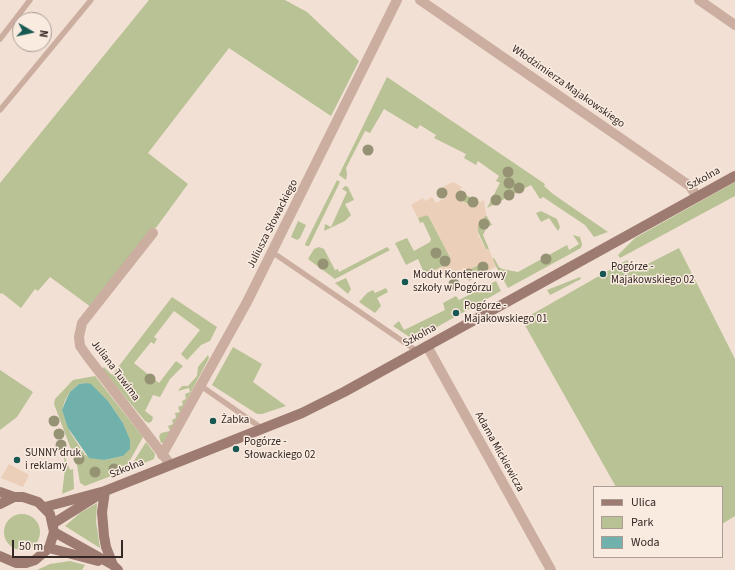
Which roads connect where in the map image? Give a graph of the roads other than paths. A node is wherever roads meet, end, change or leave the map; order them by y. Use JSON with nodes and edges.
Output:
{"nodes":[{"id":1,"x":30,"y":0,"type":"edge"},
{"id":2,"x":91,"y":0,"type":"edge"},
{"id":3,"x":397,"y":0,"type":"edge"},
{"id":4,"x":420,"y":0,"type":"edge"},
{"id":5,"x":699,"y":0,"type":"edge"},
{"id":6,"x":735,"y":25,"type":"edge"},
{"id":7,"x":0,"y":39,"type":"edge"},
{"id":8,"x":0,"y":110,"type":"edge"},
{"id":9,"x":735,"y":176,"type":"edge"},
{"id":10,"x":697,"y":197,"type":"junction"},
{"id":11,"x":153,"y":233,"type":"dead end"},
{"id":12,"x":272,"y":252,"type":"junction"},
{"id":13,"x":427,"y":346,"type":"junction"},
{"id":14,"x":417,"y":351,"type":"junction"},
{"id":15,"x":201,"y":386,"type":"junction"},
{"id":16,"x":263,"y":429,"type":"junction"},
{"id":17,"x":162,"y":455,"type":"junction"},
{"id":18,"x":170,"y":464,"type":"junction"},
{"id":19,"x":105,"y":491,"type":"junction"},
{"id":20,"x":0,"y":492,"type":"edge"},
{"id":21,"x":14,"y":497,"type":"junction"},
{"id":22,"x":0,"y":504,"type":"edge"},
{"id":23,"x":45,"y":507,"type":"junction"},
{"id":24,"x":54,"y":528,"type":"junction"},
{"id":25,"x":49,"y":548,"type":"junction"},
{"id":26,"x":0,"y":556,"type":"edge"},
{"id":27,"x":24,"y":567,"type":"edge"},
{"id":28,"x":116,"y":567,"type":"edge"},
{"id":29,"x":551,"y":570,"type":"edge"}],
"edges":[{"from":1,"to":7,"type":"lane"},
{"from":2,"to":8,"type":"lane"},
{"from":3,"to":12,"type":"street","name":"Juliusza Słowackiego"},
{"from":4,"to":10,"type":"street","name":"Włodzimierza Majakowskiego"},
{"from":5,"to":6,"type":"street"},
{"from":9,"to":10,"type":"street","name":"Szkolna"},
{"from":10,"to":13,"type":"street","name":"Szkolna"},
{"from":11,"to":17,"type":"street","name":"Juliana Tuwima"},
{"from":12,"to":14,"type":"lane"},
{"from":12,"to":15,"type":"street","name":"Juliusza Słowackiego"},
{"from":13,"to":14,"type":"street","name":"Szkolna"},
{"from":13,"to":29,"type":"street","name":"Adama Mickiewicza"},
{"from":14,"to":16,"type":"street","name":"Szkolna"},
{"from":15,"to":16,"type":"lane"},
{"from":15,"to":17,"type":"street","name":"Juliusza Słowackiego"},
{"from":16,"to":18,"type":"street","name":"Szkolna"},
{"from":17,"to":18,"type":"street","name":"Juliana Tuwima"},
{"from":18,"to":19,"type":"street","name":"Szkolna"},
{"from":19,"to":23,"type":"street","name":"Szkolna"},
{"from":19,"to":24,"type":"street","name":"Szkolna"},
{"from":19,"to":28,"type":"street","name":"Szkolna"},
{"from":20,"to":21,"type":"street"},
{"from":21,"to":22,"type":"street"},
{"from":21,"to":23,"type":"street"},
{"from":23,"to":24,"type":"street"},
{"from":24,"to":25,"type":"street"},
{"from":24,"to":28,"type":"street"},
{"from":25,"to":27,"type":"street"},
{"from":25,"to":28,"type":"street"},
{"from":26,"to":27,"type":"street"}]}
